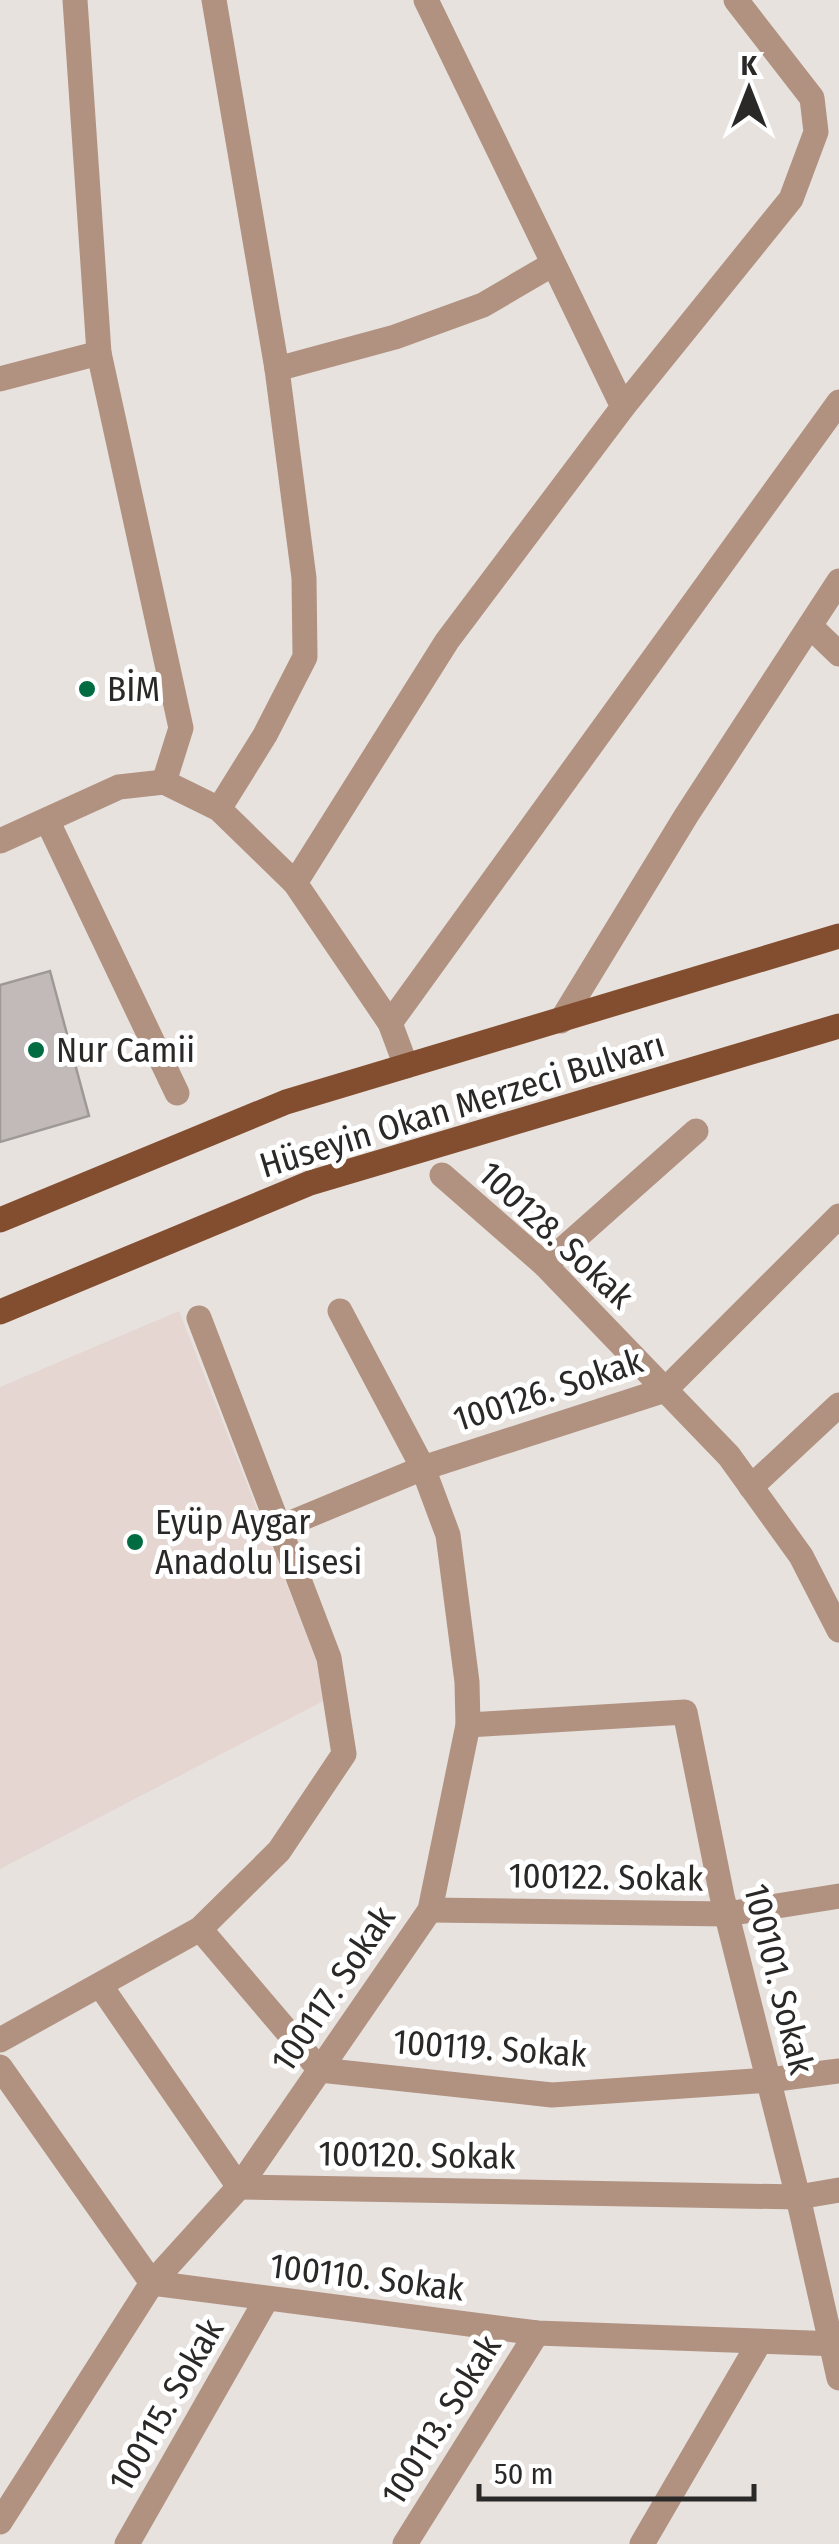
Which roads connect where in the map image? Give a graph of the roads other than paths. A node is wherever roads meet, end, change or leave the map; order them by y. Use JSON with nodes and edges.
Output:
{"nodes":[{"id":1,"x":214,"y":0,"type":"edge"},
{"id":2,"x":426,"y":0,"type":"edge"},
{"id":3,"x":736,"y":0,"type":"edge"},
{"id":4,"x":83,"y":1,"type":"edge"},
{"id":5,"x":554,"y":264,"type":"junction"},
{"id":6,"x":99,"y":353,"type":"junction"},
{"id":7,"x":277,"y":369,"type":"junction"},
{"id":8,"x":0,"y":379,"type":"edge"},
{"id":9,"x":839,"y":402,"type":"edge"},
{"id":10,"x":623,"y":407,"type":"junction"},
{"id":11,"x":839,"y":581,"type":"edge"},
{"id":12,"x":810,"y":626,"type":"junction"},
{"id":13,"x":839,"y":654,"type":"edge"},
{"id":14,"x":164,"y":782,"type":"junction"},
{"id":15,"x":219,"y":809,"type":"junction"},
{"id":16,"x":46,"y":820,"type":"junction"},
{"id":17,"x":0,"y":841,"type":"edge"},
{"id":18,"x":295,"y":884,"type":"junction"},
{"id":19,"x":839,"y":936,"type":"edge"},
{"id":20,"x":561,"y":1021,"type":"junction"},
{"id":21,"x":390,"y":1023,"type":"junction"},
{"id":22,"x":839,"y":1026,"type":"edge"},
{"id":23,"x":406,"y":1066,"type":"junction"},
{"id":24,"x":177,"y":1093,"type":"dead end"},
{"id":25,"x":696,"y":1132,"type":"dead end"},
{"id":26,"x":442,"y":1175,"type":"dead end"},
{"id":27,"x":839,"y":1216,"type":"edge"},
{"id":28,"x":0,"y":1220,"type":"edge"},
{"id":29,"x":545,"y":1265,"type":"junction"},
{"id":30,"x":340,"y":1311,"type":"dead end"},
{"id":31,"x":0,"y":1312,"type":"edge"},
{"id":32,"x":198,"y":1318,"type":"dead end"},
{"id":33,"x":666,"y":1390,"type":"junction"},
{"id":34,"x":839,"y":1405,"type":"edge"},
{"id":35,"x":423,"y":1468,"type":"junction"},
{"id":36,"x":751,"y":1486,"type":"junction"},
{"id":37,"x":281,"y":1527,"type":"junction"},
{"id":38,"x":839,"y":1630,"type":"edge"},
{"id":39,"x":468,"y":1726,"type":"junction"},
{"id":40,"x":839,"y":1896,"type":"edge"},
{"id":41,"x":430,"y":1910,"type":"junction"},
{"id":42,"x":728,"y":1914,"type":"junction"},
{"id":43,"x":200,"y":1929,"type":"junction"},
{"id":44,"x":100,"y":1985,"type":"junction"},
{"id":45,"x":0,"y":2040,"type":"edge"},
{"id":46,"x":0,"y":2067,"type":"edge"},
{"id":47,"x":320,"y":2070,"type":"junction"},
{"id":48,"x":839,"y":2071,"type":"edge"},
{"id":49,"x":768,"y":2080,"type":"junction"},
{"id":50,"x":239,"y":2187,"type":"junction"},
{"id":51,"x":839,"y":2190,"type":"edge"},
{"id":52,"x":798,"y":2197,"type":"junction"},
{"id":53,"x":152,"y":2283,"type":"junction"},
{"id":54,"x":266,"y":2300,"type":"junction"},
{"id":55,"x":537,"y":2333,"type":"junction"},
{"id":56,"x":759,"y":2342,"type":"junction"},
{"id":57,"x":835,"y":2345,"type":"edge"},
{"id":58,"x":839,"y":2378,"type":"edge"},
{"id":59,"x":0,"y":2522,"type":"edge"},
{"id":60,"x":127,"y":2544,"type":"edge"},
{"id":61,"x":404,"y":2544,"type":"edge"},
{"id":62,"x":642,"y":2544,"type":"edge"}],
"edges":[{"from":1,"to":7,"type":"street"},
{"from":2,"to":5,"type":"street"},
{"from":3,"to":10,"type":"street"},
{"from":4,"to":6,"type":"street"},
{"from":5,"to":7,"type":"street"},
{"from":5,"to":10,"type":"street"},
{"from":6,"to":8,"type":"street"},
{"from":6,"to":14,"type":"street"},
{"from":7,"to":15,"type":"street"},
{"from":9,"to":21,"type":"street"},
{"from":10,"to":18,"type":"street"},
{"from":11,"to":12,"type":"street"},
{"from":12,"to":13,"type":"street"},
{"from":12,"to":20,"type":"street"},
{"from":14,"to":15,"type":"street"},
{"from":14,"to":16,"type":"street"},
{"from":15,"to":18,"type":"street"},
{"from":16,"to":17,"type":"street"},
{"from":16,"to":24,"type":"street"},
{"from":18,"to":21,"type":"street"},
{"from":19,"to":20,"type":"main road","name":"Hüseyin Okan Merzeci Bulvarı"},
{"from":20,"to":23,"type":"main road","name":"Hüseyin Okan Merzeci Bulvarı"},
{"from":21,"to":23,"type":"street"},
{"from":22,"to":31,"type":"main road","name":"Hüseyin Okan Merzeci Bulvarı"},
{"from":23,"to":28,"type":"main road","name":"Hüseyin Okan Merzeci Bulvarı"},
{"from":25,"to":29,"type":"street"},
{"from":26,"to":29,"type":"street","name":"100128. Sokak"},
{"from":27,"to":33,"type":"street","name":"100126. Sokak"},
{"from":29,"to":33,"type":"street","name":"100128. Sokak"},
{"from":30,"to":35,"type":"street","name":"100117. Sokak"},
{"from":32,"to":37,"type":"street"},
{"from":33,"to":35,"type":"street","name":"100126. Sokak"},
{"from":33,"to":36,"type":"street","name":"100128. Sokak"},
{"from":34,"to":36,"type":"street"},
{"from":35,"to":37,"type":"street","name":"100126. Sokak"},
{"from":35,"to":39,"type":"street","name":"100117. Sokak"},
{"from":36,"to":38,"type":"street","name":"100128. Sokak"},
{"from":37,"to":43,"type":"street"},
{"from":39,"to":41,"type":"street","name":"100117. Sokak"},
{"from":39,"to":42,"type":"street","name":"100101. Sokak"},
{"from":40,"to":42,"type":"street","name":"100122. Sokak"},
{"from":41,"to":42,"type":"street","name":"100122. Sokak"},
{"from":41,"to":47,"type":"street","name":"100117. Sokak"},
{"from":42,"to":49,"type":"street","name":"100101. Sokak"},
{"from":43,"to":44,"type":"street"},
{"from":43,"to":47,"type":"street"},
{"from":44,"to":45,"type":"street"},
{"from":44,"to":50,"type":"street"},
{"from":46,"to":53,"type":"street"},
{"from":47,"to":49,"type":"street","name":"100119. Sokak"},
{"from":47,"to":50,"type":"street","name":"100117. Sokak"},
{"from":48,"to":49,"type":"street","name":"100119. Sokak"},
{"from":49,"to":52,"type":"street","name":"100101. Sokak"},
{"from":50,"to":52,"type":"street","name":"100120. Sokak"},
{"from":50,"to":53,"type":"street","name":"100117. Sokak"},
{"from":51,"to":52,"type":"street","name":"100120. Sokak"},
{"from":52,"to":57,"type":"street","name":"100101. Sokak"},
{"from":53,"to":54,"type":"street","name":"100110. Sokak"},
{"from":53,"to":59,"type":"street","name":"100117. Sokak"},
{"from":54,"to":55,"type":"street","name":"100110. Sokak"},
{"from":54,"to":60,"type":"street","name":"100115. Sokak"},
{"from":55,"to":56,"type":"street","name":"100110. Sokak"},
{"from":55,"to":61,"type":"street","name":"100113. Sokak"},
{"from":56,"to":57,"type":"street","name":"100110. Sokak"},
{"from":56,"to":62,"type":"street"},
{"from":57,"to":58,"type":"street","name":"100101. Sokak"}]}
